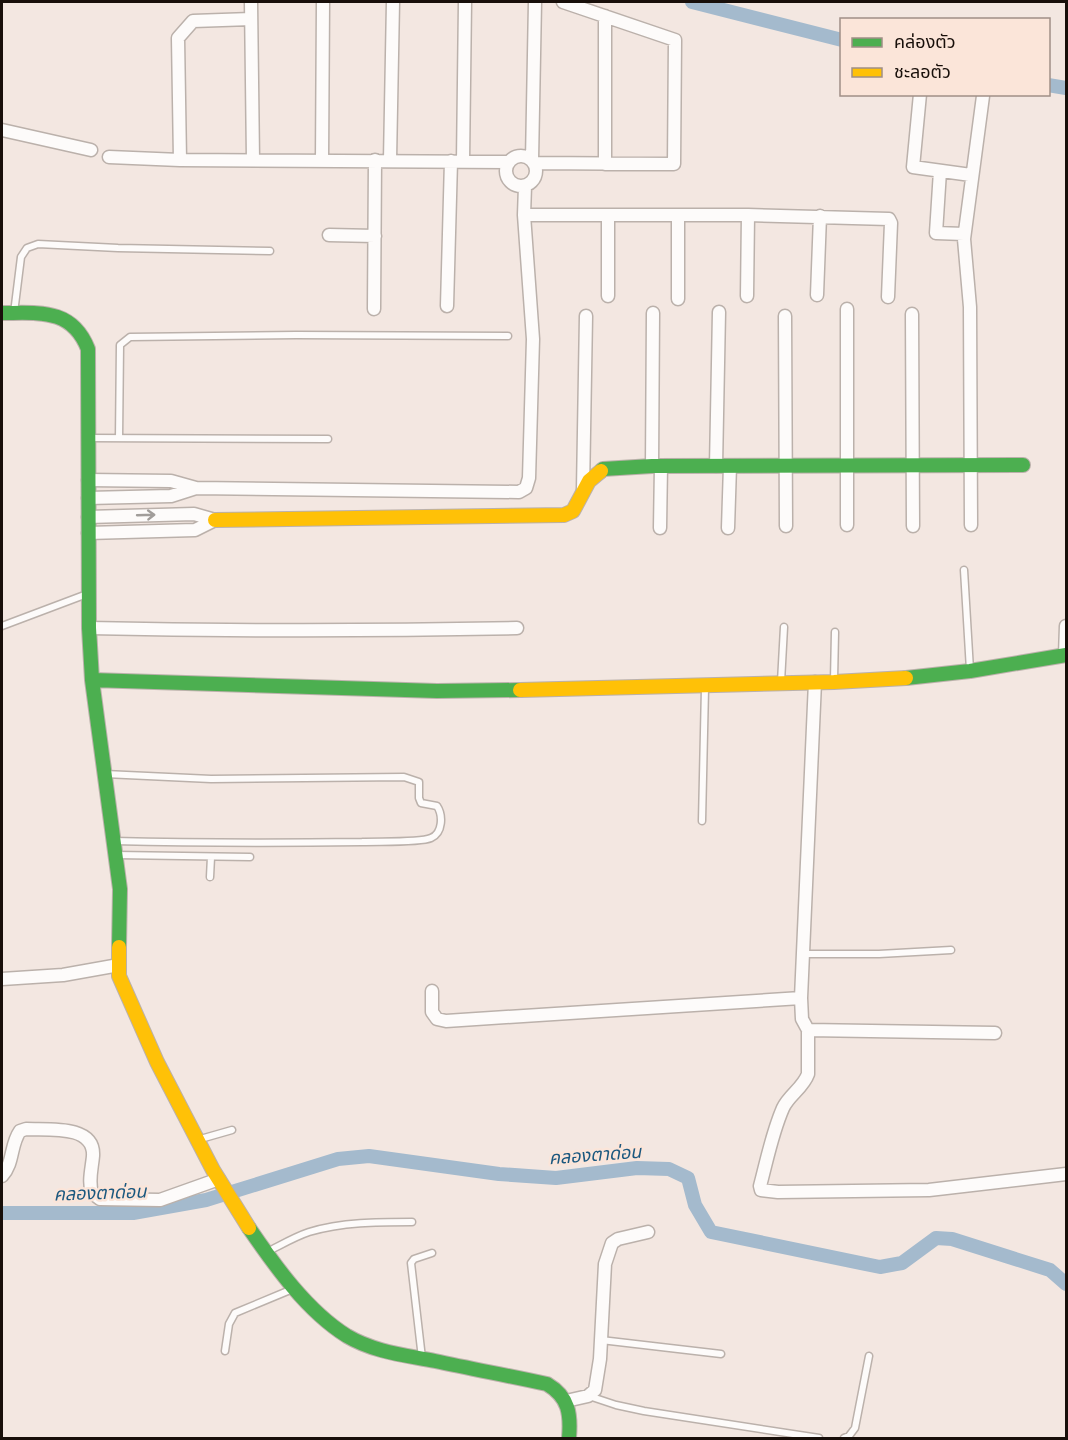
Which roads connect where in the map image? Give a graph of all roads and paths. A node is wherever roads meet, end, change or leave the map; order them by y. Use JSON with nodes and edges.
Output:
{"nodes":[{"id":1,"x":251,"y":2,"type":"edge"},
{"id":2,"x":323,"y":2,"type":"edge"},
{"id":3,"x":393,"y":2,"type":"edge"},
{"id":4,"x":465,"y":2,"type":"edge"},
{"id":5,"x":535,"y":2,"type":"edge"},
{"id":6,"x":563,"y":2,"type":"edge"},
{"id":7,"x":605,"y":16,"type":"junction"},
{"id":8,"x":251,"y":19,"type":"junction"},
{"id":9,"x":920,"y":96,"type":"edge"},
{"id":10,"x":983,"y":96,"type":"dead end"},
{"id":11,"x":2,"y":130,"type":"edge"},
{"id":12,"x":91,"y":150,"type":"dead end"},
{"id":13,"x":109,"y":157,"type":"dead end"},
{"id":14,"x":180,"y":160,"type":"junction"},
{"id":15,"x":253,"y":160,"type":"junction"},
{"id":16,"x":322,"y":160,"type":"junction"},
{"id":17,"x":375,"y":160,"type":"junction"},
{"id":18,"x":390,"y":160,"type":"junction"},
{"id":19,"x":457,"y":161,"type":"junction"},
{"id":20,"x":508,"y":162,"type":"junction"},
{"id":21,"x":533,"y":162,"type":"junction"},
{"id":22,"x":604,"y":164,"type":"junction"},
{"id":23,"x":939,"y":171,"type":"junction"},
{"id":24,"x":971,"y":175,"type":"junction"},
{"id":25,"x":525,"y":186,"type":"junction"},
{"id":26,"x":524,"y":215,"type":"junction"},
{"id":27,"x":608,"y":215,"type":"junction"},
{"id":28,"x":678,"y":215,"type":"junction"},
{"id":29,"x":748,"y":215,"type":"junction"},
{"id":30,"x":820,"y":216,"type":"junction"},
{"id":31,"x":964,"y":234,"type":"junction"},
{"id":32,"x":329,"y":235,"type":"dead end"},
{"id":33,"x":375,"y":236,"type":"junction"},
{"id":34,"x":270,"y":251,"type":"dead end"},
{"id":35,"x":818,"y":295,"type":"dead end"},
{"id":36,"x":608,"y":296,"type":"dead end"},
{"id":37,"x":747,"y":296,"type":"dead end"},
{"id":38,"x":888,"y":297,"type":"dead end"},
{"id":39,"x":678,"y":299,"type":"dead end"},
{"id":40,"x":447,"y":306,"type":"dead end"},
{"id":41,"x":374,"y":309,"type":"dead end"},
{"id":42,"x":847,"y":309,"type":"dead end"},
{"id":43,"x":719,"y":312,"type":"dead end"},
{"id":44,"x":8,"y":313,"type":"edge"},
{"id":45,"x":653,"y":313,"type":"dead end"},
{"id":46,"x":912,"y":314,"type":"dead end"},
{"id":47,"x":586,"y":316,"type":"dead end"},
{"id":48,"x":785,"y":316,"type":"dead end"},
{"id":49,"x":508,"y":336,"type":"dead end"},
{"id":50,"x":88,"y":438,"type":"junction"},
{"id":51,"x":119,"y":438,"type":"junction"},
{"id":52,"x":328,"y":439,"type":"dead end"},
{"id":53,"x":1023,"y":465,"type":"dead end"},
{"id":54,"x":656,"y":466,"type":"junction"},
{"id":55,"x":723,"y":466,"type":"junction"},
{"id":56,"x":846,"y":466,"type":"junction"},
{"id":57,"x":912,"y":466,"type":"junction"},
{"id":58,"x":971,"y":466,"type":"junction"},
{"id":59,"x":786,"y":468,"type":"junction"},
{"id":60,"x":88,"y":480,"type":"junction"},
{"id":61,"x":196,"y":488,"type":"junction"},
{"id":62,"x":583,"y":490,"type":"junction"},
{"id":63,"x":88,"y":498,"type":"junction"},
{"id":64,"x":88,"y":517,"type":"junction"},
{"id":65,"x":215,"y":520,"type":"junction"},
{"id":66,"x":847,"y":525,"type":"dead end"},
{"id":67,"x":971,"y":525,"type":"dead end"},
{"id":68,"x":786,"y":526,"type":"dead end"},
{"id":69,"x":913,"y":526,"type":"dead end"},
{"id":70,"x":660,"y":528,"type":"dead end"},
{"id":71,"x":728,"y":528,"type":"dead end"},
{"id":72,"x":88,"y":534,"type":"junction"},
{"id":73,"x":964,"y":570,"type":"dead end"},
{"id":74,"x":88,"y":593,"type":"junction"},
{"id":75,"x":2,"y":626,"type":"edge"},
{"id":76,"x":1066,"y":626,"type":"edge"},
{"id":77,"x":518,"y":627,"type":"dead end"},
{"id":78,"x":784,"y":627,"type":"dead end"},
{"id":79,"x":89,"y":628,"type":"junction"},
{"id":80,"x":835,"y":632,"type":"dead end"},
{"id":81,"x":1066,"y":655,"type":"edge"},
{"id":82,"x":970,"y":671,"type":"junction"},
{"id":83,"x":92,"y":680,"type":"junction"},
{"id":84,"x":815,"y":682,"type":"junction"},
{"id":85,"x":834,"y":682,"type":"junction"},
{"id":86,"x":781,"y":683,"type":"junction"},
{"id":87,"x":705,"y":685,"type":"junction"},
{"id":88,"x":104,"y":774,"type":"junction"},
{"id":89,"x":702,"y":821,"type":"dead end"},
{"id":90,"x":114,"y":841,"type":"junction"},
{"id":91,"x":116,"y":855,"type":"junction"},
{"id":92,"x":211,"y":857,"type":"junction"},
{"id":93,"x":250,"y":857,"type":"dead end"},
{"id":94,"x":210,"y":877,"type":"dead end"},
{"id":95,"x":951,"y":950,"type":"dead end"},
{"id":96,"x":803,"y":954,"type":"junction"},
{"id":97,"x":119,"y":964,"type":"junction"},
{"id":98,"x":2,"y":979,"type":"edge"},
{"id":99,"x":432,"y":991,"type":"dead end"},
{"id":100,"x":801,"y":998,"type":"junction"},
{"id":101,"x":808,"y":1030,"type":"junction"},
{"id":102,"x":995,"y":1033,"type":"dead end"},
{"id":103,"x":232,"y":1130,"type":"dead end"},
{"id":104,"x":196,"y":1140,"type":"junction"},
{"id":105,"x":1066,"y":1174,"type":"edge"},
{"id":106,"x":2,"y":1176,"type":"edge"},
{"id":107,"x":220,"y":1183,"type":"junction"},
{"id":108,"x":92,"y":1193,"type":"junction"},
{"id":109,"x":66,"y":1195,"type":"dead end"},
{"id":110,"x":412,"y":1222,"type":"dead end"},
{"id":111,"x":648,"y":1232,"type":"dead end"},
{"id":112,"x":267,"y":1253,"type":"junction"},
{"id":113,"x":432,"y":1253,"type":"dead end"},
{"id":114,"x":295,"y":1288,"type":"junction"},
{"id":115,"x":601,"y":1340,"type":"junction"},
{"id":116,"x":225,"y":1351,"type":"dead end"},
{"id":117,"x":721,"y":1354,"type":"dead end"},
{"id":118,"x":869,"y":1356,"type":"dead end"},
{"id":119,"x":422,"y":1358,"type":"junction"},
{"id":120,"x":588,"y":1396,"type":"junction"},
{"id":121,"x":566,"y":1401,"type":"junction"},
{"id":122,"x":569,"y":1438,"type":"edge"},
{"id":123,"x":819,"y":1438,"type":"edge"},
{"id":124,"x":844,"y":1438,"type":"edge"}],
"edges":[{"from":1,"to":8,"type":"street"},
{"from":2,"to":16,"type":"street"},
{"from":3,"to":18,"type":"street"},
{"from":4,"to":19,"type":"street"},
{"from":5,"to":21,"type":"street"},
{"from":6,"to":7,"type":"street"},
{"from":7,"to":22,"type":"street"},
{"from":7,"to":22,"type":"street"},
{"from":8,"to":14,"type":"street"},
{"from":8,"to":15,"type":"street"},
{"from":9,"to":23,"type":"street"},
{"from":10,"to":24,"type":"street"},
{"from":11,"to":12,"type":"street"},
{"from":13,"to":14,"type":"street"},
{"from":14,"to":15,"type":"street"},
{"from":15,"to":16,"type":"street"},
{"from":16,"to":17,"type":"street"},
{"from":17,"to":18,"type":"street"},
{"from":17,"to":33,"type":"street"},
{"from":18,"to":19,"type":"street"},
{"from":19,"to":20,"type":"street"},
{"from":19,"to":40,"type":"street"},
{"from":20,"to":21,"type":"street"},
{"from":20,"to":25,"type":"street"},
{"from":21,"to":22,"type":"street"},
{"from":21,"to":25,"type":"street"},
{"from":23,"to":24,"type":"street"},
{"from":23,"to":31,"type":"street"},
{"from":24,"to":31,"type":"street"},
{"from":25,"to":26,"type":"street"},
{"from":26,"to":27,"type":"street"},
{"from":26,"to":61,"type":"street"},
{"from":27,"to":28,"type":"street"},
{"from":27,"to":36,"type":"street"},
{"from":28,"to":29,"type":"street"},
{"from":28,"to":39,"type":"street"},
{"from":29,"to":30,"type":"street"},
{"from":29,"to":37,"type":"street"},
{"from":30,"to":35,"type":"street"},
{"from":30,"to":38,"type":"street"},
{"from":31,"to":58,"type":"street"},
{"from":32,"to":33,"type":"street"},
{"from":33,"to":41,"type":"street"},
{"from":34,"to":44,"type":"lane"},
{"from":42,"to":56,"type":"street"},
{"from":43,"to":55,"type":"street"},
{"from":44,"to":50,"type":"street"},
{"from":45,"to":54,"type":"street"},
{"from":46,"to":57,"type":"street"},
{"from":47,"to":62,"type":"street"},
{"from":48,"to":59,"type":"street"},
{"from":49,"to":51,"type":"lane"},
{"from":50,"to":51,"type":"lane"},
{"from":50,"to":60,"type":"street"},
{"from":51,"to":52,"type":"lane"},
{"from":53,"to":58,"type":"street"},
{"from":54,"to":55,"type":"street"},
{"from":54,"to":62,"type":"street"},
{"from":54,"to":70,"type":"street"},
{"from":55,"to":59,"type":"street"},
{"from":55,"to":71,"type":"street"},
{"from":56,"to":57,"type":"street"},
{"from":56,"to":59,"type":"street"},
{"from":56,"to":66,"type":"street"},
{"from":57,"to":58,"type":"street"},
{"from":57,"to":69,"type":"street"},
{"from":58,"to":67,"type":"street"},
{"from":59,"to":68,"type":"street"},
{"from":60,"to":61,"type":"street"},
{"from":60,"to":63,"type":"street"},
{"from":61,"to":63,"type":"street"},
{"from":62,"to":65,"type":"street"},
{"from":63,"to":64,"type":"street"},
{"from":64,"to":65,"type":"street","one_way":true},
{"from":64,"to":72,"type":"street"},
{"from":65,"to":72,"type":"street"},
{"from":72,"to":74,"type":"street"},
{"from":73,"to":82,"type":"lane"},
{"from":74,"to":75,"type":"lane"},
{"from":74,"to":79,"type":"street"},
{"from":76,"to":81,"type":"street"},
{"from":77,"to":79,"type":"street"},
{"from":78,"to":86,"type":"lane"},
{"from":79,"to":83,"type":"street"},
{"from":80,"to":85,"type":"lane"},
{"from":81,"to":82,"type":"street"},
{"from":82,"to":85,"type":"street"},
{"from":83,"to":87,"type":"street"},
{"from":83,"to":88,"type":"street"},
{"from":84,"to":85,"type":"street"},
{"from":84,"to":86,"type":"street"},
{"from":84,"to":96,"type":"street"},
{"from":86,"to":87,"type":"street"},
{"from":87,"to":89,"type":"lane"},
{"from":88,"to":90,"type":"street"},
{"from":88,"to":90,"type":"lane"},
{"from":90,"to":91,"type":"street"},
{"from":91,"to":92,"type":"lane"},
{"from":91,"to":97,"type":"street"},
{"from":92,"to":93,"type":"lane"},
{"from":92,"to":94,"type":"lane"},
{"from":95,"to":96,"type":"lane"},
{"from":96,"to":100,"type":"street"},
{"from":97,"to":98,"type":"street"},
{"from":97,"to":104,"type":"street"},
{"from":99,"to":100,"type":"street"},
{"from":100,"to":101,"type":"street"},
{"from":101,"to":102,"type":"street"},
{"from":101,"to":105,"type":"street"},
{"from":103,"to":104,"type":"lane"},
{"from":104,"to":107,"type":"street"},
{"from":106,"to":108,"type":"street"},
{"from":107,"to":108,"type":"street"},
{"from":107,"to":112,"type":"street"},
{"from":108,"to":109,"type":"lane"},
{"from":110,"to":112,"type":"lane"},
{"from":111,"to":115,"type":"street"},
{"from":112,"to":114,"type":"street"},
{"from":113,"to":119,"type":"lane"},
{"from":114,"to":116,"type":"lane"},
{"from":114,"to":119,"type":"street"},
{"from":115,"to":117,"type":"lane"},
{"from":115,"to":120,"type":"street"},
{"from":118,"to":124,"type":"lane"},
{"from":119,"to":121,"type":"street"},
{"from":120,"to":121,"type":"street"},
{"from":120,"to":123,"type":"lane"},
{"from":121,"to":122,"type":"street"}]}
